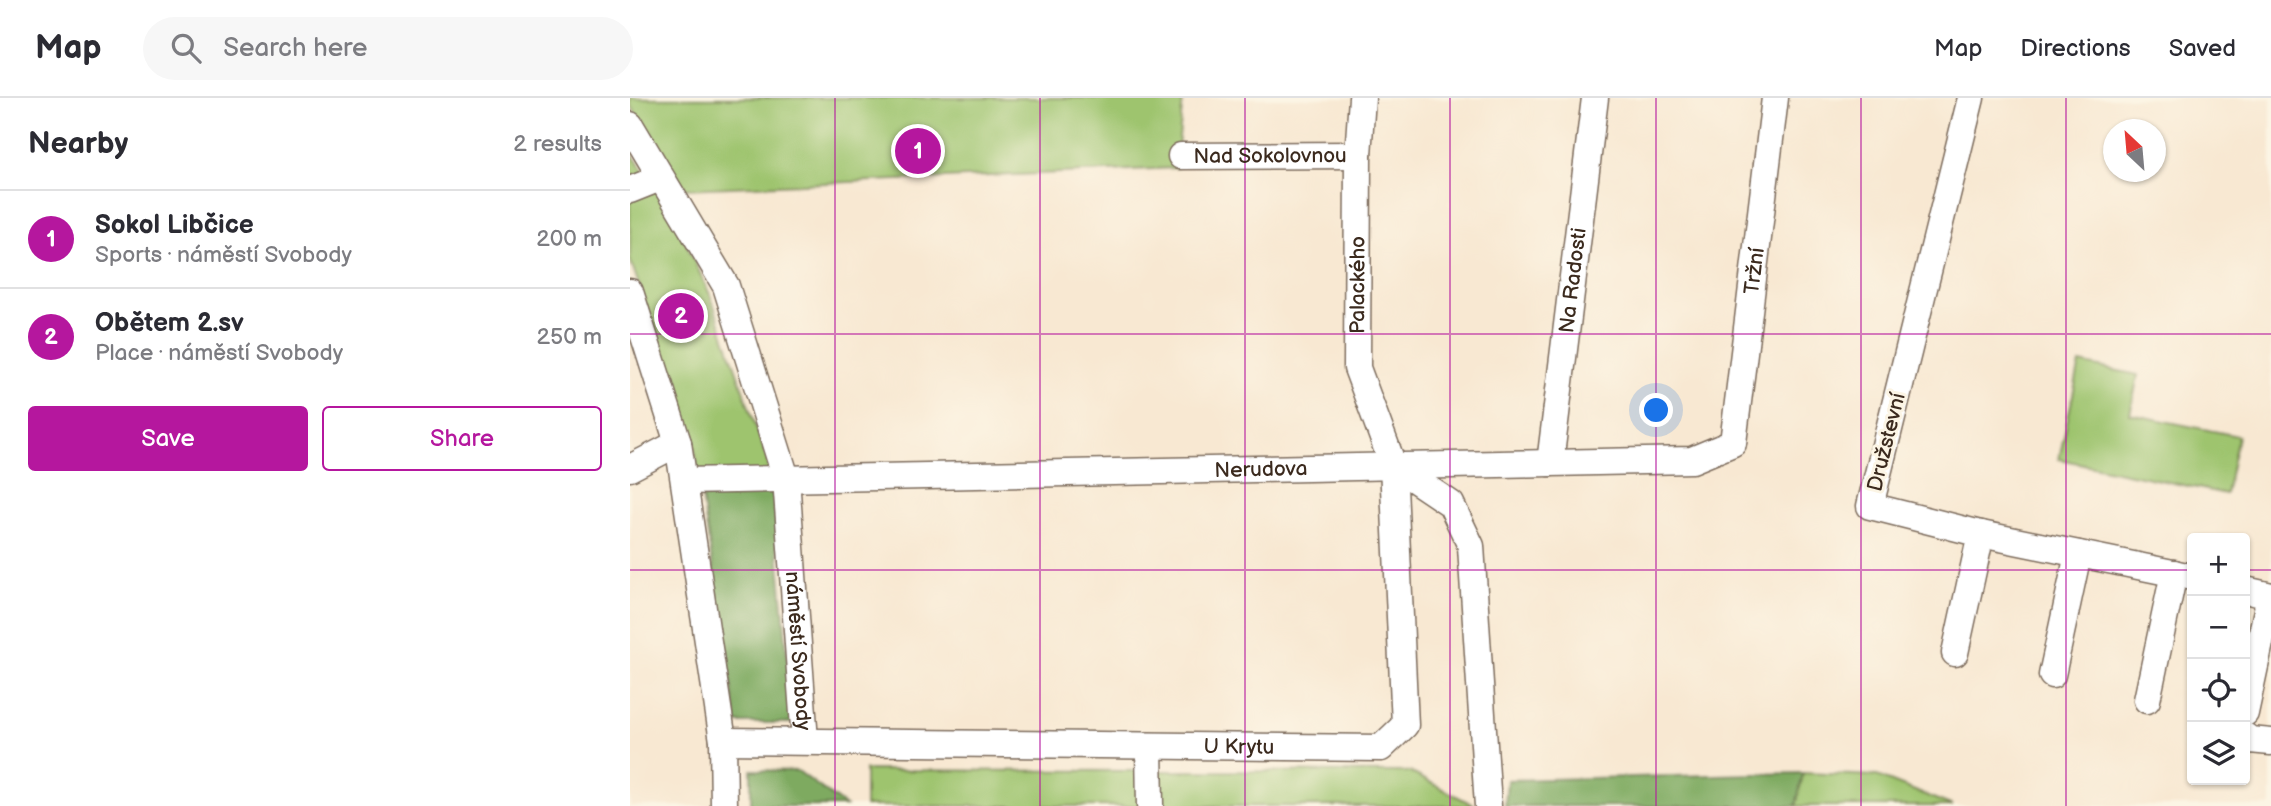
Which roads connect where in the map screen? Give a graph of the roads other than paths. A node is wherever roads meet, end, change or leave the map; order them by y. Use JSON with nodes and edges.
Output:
{"nodes":[{"id":1,"x":1362,"y":98,"type":"edge"},
{"id":2,"x":1595,"y":98,"type":"edge"},
{"id":3,"x":1775,"y":98,"type":"edge"},
{"id":4,"x":1971,"y":98,"type":"edge"},
{"id":5,"x":630,"y":125,"type":"edge"},
{"id":6,"x":1358,"y":155,"type":"junction"},
{"id":7,"x":1181,"y":156,"type":"dead end"},
{"id":8,"x":660,"y":177,"type":"junction"},
{"id":9,"x":630,"y":190,"type":"edge"},
{"id":10,"x":630,"y":292,"type":"edge"},
{"id":11,"x":678,"y":443,"type":"junction"},
{"id":12,"x":1733,"y":443,"type":"joint"},
{"id":13,"x":1549,"y":463,"type":"junction"},
{"id":14,"x":1393,"y":466,"type":"junction"},
{"id":15,"x":630,"y":468,"type":"edge"},
{"id":16,"x":786,"y":478,"type":"junction"},
{"id":17,"x":685,"y":481,"type":"junction"},
{"id":18,"x":1981,"y":534,"type":"junction"},
{"id":19,"x":2078,"y":554,"type":"junction"},
{"id":20,"x":2183,"y":575,"type":"edge"},
{"id":21,"x":2262,"y":594,"type":"edge"},
{"id":22,"x":1955,"y":653,"type":"dead end"},
{"id":23,"x":2052,"y":675,"type":"dead end"},
{"id":24,"x":2250,"y":678,"type":"edge"},
{"id":25,"x":2147,"y":700,"type":"dead end"},
{"id":26,"x":2250,"y":740,"type":"edge"},
{"id":27,"x":723,"y":741,"type":"junction"},
{"id":28,"x":805,"y":741,"type":"junction"},
{"id":29,"x":2271,"y":742,"type":"edge"},
{"id":30,"x":1149,"y":746,"type":"junction"},
{"id":31,"x":724,"y":806,"type":"edge"},
{"id":32,"x":1150,"y":806,"type":"edge"},
{"id":33,"x":1488,"y":806,"type":"edge"}],
"edges":[{"from":1,"to":6,"type":"street","name":"Palackého"},
{"from":2,"to":13,"type":"street","name":"Na Radosti"},
{"from":3,"to":12,"type":"street","name":"Tržní"},
{"from":4,"to":18,"type":"street","name":"Družstevní"},
{"from":5,"to":8,"type":"street","name":"náměstí Svobody"},
{"from":6,"to":7,"type":"street","name":"Nad Sokolovnou"},
{"from":6,"to":14,"type":"street","name":"Palackého"},
{"from":8,"to":9,"type":"street"},
{"from":8,"to":16,"type":"street","name":"náměstí Svobody"},
{"from":10,"to":11,"type":"street"},
{"from":11,"to":15,"type":"street"},
{"from":11,"to":17,"type":"street"},
{"from":12,"to":13,"type":"street","name":"Nerudova"},
{"from":13,"to":14,"type":"street","name":"Nerudova"},
{"from":14,"to":16,"type":"street","name":"Nerudova"},
{"from":14,"to":30,"type":"street","name":"U Krytu"},
{"from":14,"to":33,"type":"street"},
{"from":16,"to":17,"type":"street"},
{"from":16,"to":28,"type":"street","name":"náměstí Svobody"},
{"from":17,"to":27,"type":"street"},
{"from":18,"to":19,"type":"street","name":"Družstevní"},
{"from":18,"to":22,"type":"street"},
{"from":19,"to":20,"type":"street","name":"Družstevní"},
{"from":19,"to":23,"type":"street"},
{"from":20,"to":25,"type":"street"},
{"from":21,"to":24,"type":"street"},
{"from":26,"to":29,"type":"street"},
{"from":27,"to":28,"type":"street","name":"náměstí Svobody"},
{"from":27,"to":31,"type":"street"},
{"from":28,"to":30,"type":"street","name":"U Krytu"},
{"from":30,"to":32,"type":"street"}]}
